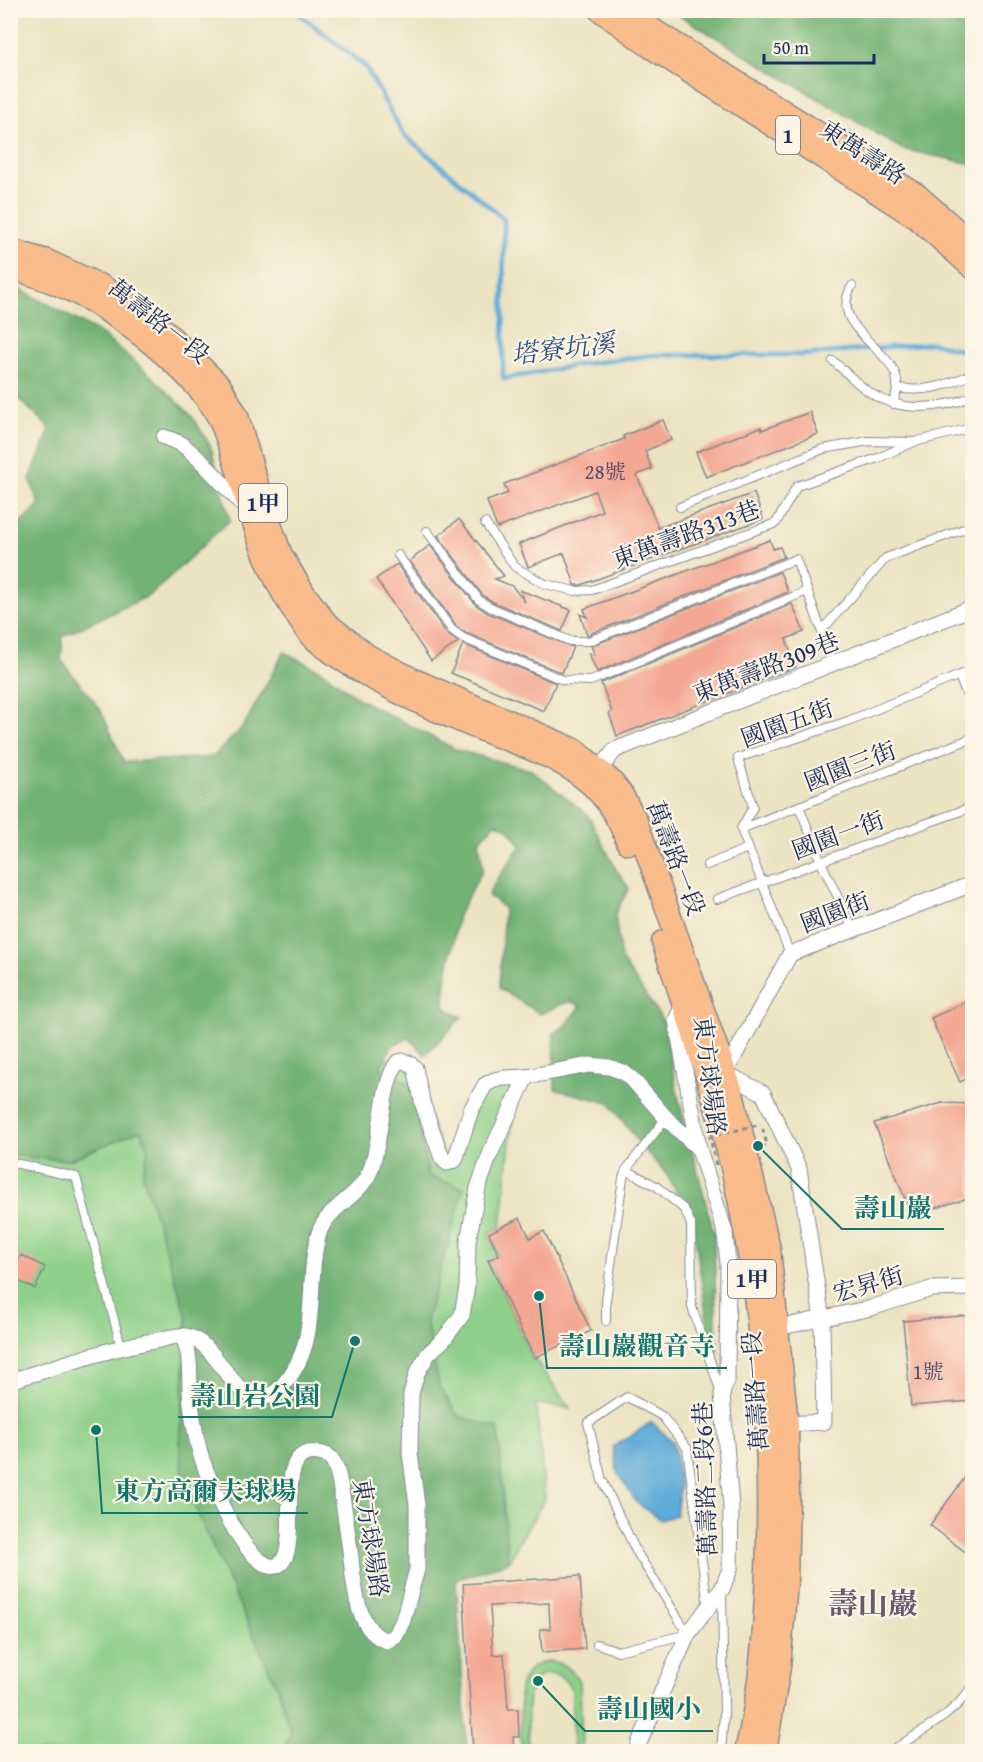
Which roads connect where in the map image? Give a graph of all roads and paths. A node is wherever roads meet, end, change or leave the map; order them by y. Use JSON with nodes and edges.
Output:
{"nodes":[{"id":1,"x":600,"y":10,"type":"edge"},
{"id":2,"x":627,"y":10,"type":"edge"},
{"id":3,"x":10,"y":250,"type":"edge"},
{"id":4,"x":972,"y":259,"type":"edge"},
{"id":5,"x":10,"y":268,"type":"edge"},
{"id":6,"x":852,"y":286,"type":"dead end"},
{"id":7,"x":833,"y":361,"type":"dead end"},
{"id":8,"x":972,"y":374,"type":"edge"},
{"id":9,"x":898,"y":388,"type":"junction"},
{"id":10,"x":972,"y":397,"type":"edge"},
{"id":11,"x":893,"y":404,"type":"junction"},
{"id":12,"x":972,"y":428,"type":"edge"},
{"id":13,"x":164,"y":436,"type":"dead end"},
{"id":14,"x":914,"y":442,"type":"junction"},
{"id":15,"x":680,"y":507,"type":"dead end"},
{"id":16,"x":256,"y":508,"type":"junction"},
{"id":17,"x":486,"y":523,"type":"dead end"},
{"id":18,"x":972,"y":526,"type":"edge"},
{"id":19,"x":427,"y":531,"type":"dead end"},
{"id":20,"x":398,"y":555,"type":"dead end"},
{"id":21,"x":807,"y":591,"type":"junction"},
{"id":22,"x":972,"y":608,"type":"edge"},
{"id":23,"x":822,"y":630,"type":"junction"},
{"id":24,"x":833,"y":665,"type":"junction"},
{"id":25,"x":972,"y":670,"type":"edge"},
{"id":26,"x":959,"y":676,"type":"junction"},
{"id":27,"x":972,"y":708,"type":"edge"},
{"id":28,"x":972,"y":738,"type":"edge"},
{"id":29,"x":592,"y":775,"type":"junction"},
{"id":30,"x":799,"y":806,"type":"junction"},
{"id":31,"x":972,"y":807,"type":"edge"},
{"id":32,"x":741,"y":829,"type":"junction"},
{"id":33,"x":748,"y":848,"type":"junction"},
{"id":34,"x":821,"y":862,"type":"junction"},
{"id":35,"x":707,"y":865,"type":"dead end"},
{"id":36,"x":761,"y":883,"type":"junction"},
{"id":37,"x":972,"y":884,"type":"edge"},
{"id":38,"x":717,"y":899,"type":"dead end"},
{"id":39,"x":853,"y":929,"type":"junction"},
{"id":40,"x":790,"y":954,"type":"junction"},
{"id":41,"x":691,"y":1003,"type":"junction"},
{"id":42,"x":717,"y":1076,"type":"junction"},
{"id":43,"x":526,"y":1077,"type":"junction"},
{"id":44,"x":666,"y":1118,"type":"junction"},
{"id":45,"x":761,"y":1124,"type":"dead end"},
{"id":46,"x":699,"y":1149,"type":"junction"},
{"id":47,"x":10,"y":1162,"type":"edge"},
{"id":48,"x":716,"y":1165,"type":"dead end"},
{"id":49,"x":626,"y":1170,"type":"junction"},
{"id":50,"x":972,"y":1288,"type":"edge"},
{"id":51,"x":822,"y":1320,"type":"junction"},
{"id":52,"x":606,"y":1321,"type":"dead end"},
{"id":53,"x":777,"y":1328,"type":"junction"},
{"id":54,"x":182,"y":1336,"type":"junction"},
{"id":55,"x":121,"y":1346,"type":"junction"},
{"id":56,"x":10,"y":1381,"type":"edge"},
{"id":57,"x":722,"y":1394,"type":"junction"},
{"id":58,"x":787,"y":1424,"type":"junction"},
{"id":59,"x":722,"y":1589,"type":"junction"},
{"id":60,"x":708,"y":1610,"type":"junction"},
{"id":61,"x":688,"y":1634,"type":"junction"},
{"id":62,"x":597,"y":1644,"type":"dead end"},
{"id":63,"x":972,"y":1685,"type":"edge"},
{"id":64,"x":637,"y":1752,"type":"edge"},
{"id":65,"x":721,"y":1752,"type":"edge"},
{"id":66,"x":746,"y":1752,"type":"edge"},
{"id":67,"x":765,"y":1752,"type":"edge"},
{"id":68,"x":890,"y":1752,"type":"edge"}],
"edges":[{"from":1,"to":4,"type":"main road","name":"東萬壽路","number":"1"},
{"from":2,"to":4,"type":"main road","name":"東萬壽路","number":"1"},
{"from":3,"to":16,"type":"main road","name":"萬壽路一段","number":"1甲"},
{"from":5,"to":16,"type":"main road","name":"萬壽路一段","number":"1甲"},
{"from":6,"to":9,"type":"lane"},
{"from":7,"to":11,"type":"lane"},
{"from":8,"to":9,"type":"lane"},
{"from":9,"to":11,"type":"lane"},
{"from":10,"to":11,"type":"lane"},
{"from":12,"to":14,"type":"lane","name":"東萬壽路313巷"},
{"from":13,"to":16,"type":"street"},
{"from":14,"to":15,"type":"lane"},
{"from":14,"to":17,"type":"lane","name":"東萬壽路313巷"},
{"from":16,"to":29,"type":"main road","name":"萬壽路一段","number":"1甲"},
{"from":18,"to":23,"type":"lane"},
{"from":19,"to":21,"type":"lane"},
{"from":20,"to":21,"type":"lane"},
{"from":21,"to":23,"type":"lane"},
{"from":22,"to":24,"type":"street","name":"東萬壽路309巷"},
{"from":23,"to":24,"type":"lane"},
{"from":24,"to":29,"type":"street","name":"東萬壽路309巷"},
{"from":25,"to":26,"type":"lane","name":"國園五街"},
{"from":26,"to":27,"type":"lane"},
{"from":26,"to":32,"type":"lane","name":"國園五街"},
{"from":28,"to":30,"type":"lane","name":"國園三街"},
{"from":29,"to":41,"type":"main road","name":"萬壽路一段","number":"1甲"},
{"from":30,"to":32,"type":"lane","name":"國園三街"},
{"from":30,"to":34,"type":"lane"},
{"from":31,"to":34,"type":"lane","name":"國園一街"},
{"from":32,"to":33,"type":"lane"},
{"from":33,"to":35,"type":"lane"},
{"from":33,"to":36,"type":"lane"},
{"from":34,"to":36,"type":"lane","name":"國園一街"},
{"from":34,"to":39,"type":"lane"},
{"from":36,"to":38,"type":"lane","name":"國園一街"},
{"from":36,"to":40,"type":"lane"},
{"from":37,"to":39,"type":"street","name":"國園街"},
{"from":39,"to":40,"type":"street","name":"國園街"},
{"from":40,"to":42,"type":"street","name":"國園街"},
{"from":41,"to":42,"type":"main road","name":"萬壽路一段","number":"1甲"},
{"from":41,"to":46,"type":"street","name":"東方球場路"},
{"from":42,"to":51,"type":"street"},
{"from":42,"to":53,"type":"main road","name":"萬壽路一段","number":"1甲"},
{"from":42,"to":66,"type":"main road","name":"萬壽路一段","number":"1甲"},
{"from":43,"to":44,"type":"street","name":"東方球場路"},
{"from":43,"to":54,"type":"street","name":"東方球場路"},
{"from":43,"to":54,"type":"street","name":"東方球場路"},
{"from":44,"to":46,"type":"street","name":"東方球場路"},
{"from":44,"to":49,"type":"lane"},
{"from":45,"to":48,"type":"path","bridge":true},
{"from":46,"to":57,"type":"street","name":"萬壽路二段6巷"},
{"from":47,"to":55,"type":"lane"},
{"from":49,"to":52,"type":"lane"},
{"from":49,"to":57,"type":"lane"},
{"from":50,"to":51,"type":"street","name":"宏昇街"},
{"from":51,"to":53,"type":"street","name":"宏昇街"},
{"from":51,"to":58,"type":"street"},
{"from":53,"to":58,"type":"main road","name":"萬壽路一段","number":"1甲"},
{"from":54,"to":55,"type":"street"},
{"from":55,"to":56,"type":"street"},
{"from":57,"to":59,"type":"street","name":"萬壽路二段6巷"},
{"from":58,"to":67,"type":"main road","name":"萬壽路一段","number":"1甲"},
{"from":59,"to":60,"type":"street","name":"萬壽路二段6巷"},
{"from":59,"to":65,"type":"lane"},
{"from":60,"to":61,"type":"street","name":"萬壽路二段6巷"},
{"from":60,"to":61,"type":"lane"},
{"from":61,"to":62,"type":"lane"},
{"from":61,"to":64,"type":"street","name":"萬壽路二段6巷"},
{"from":63,"to":68,"type":"lane"}]}
